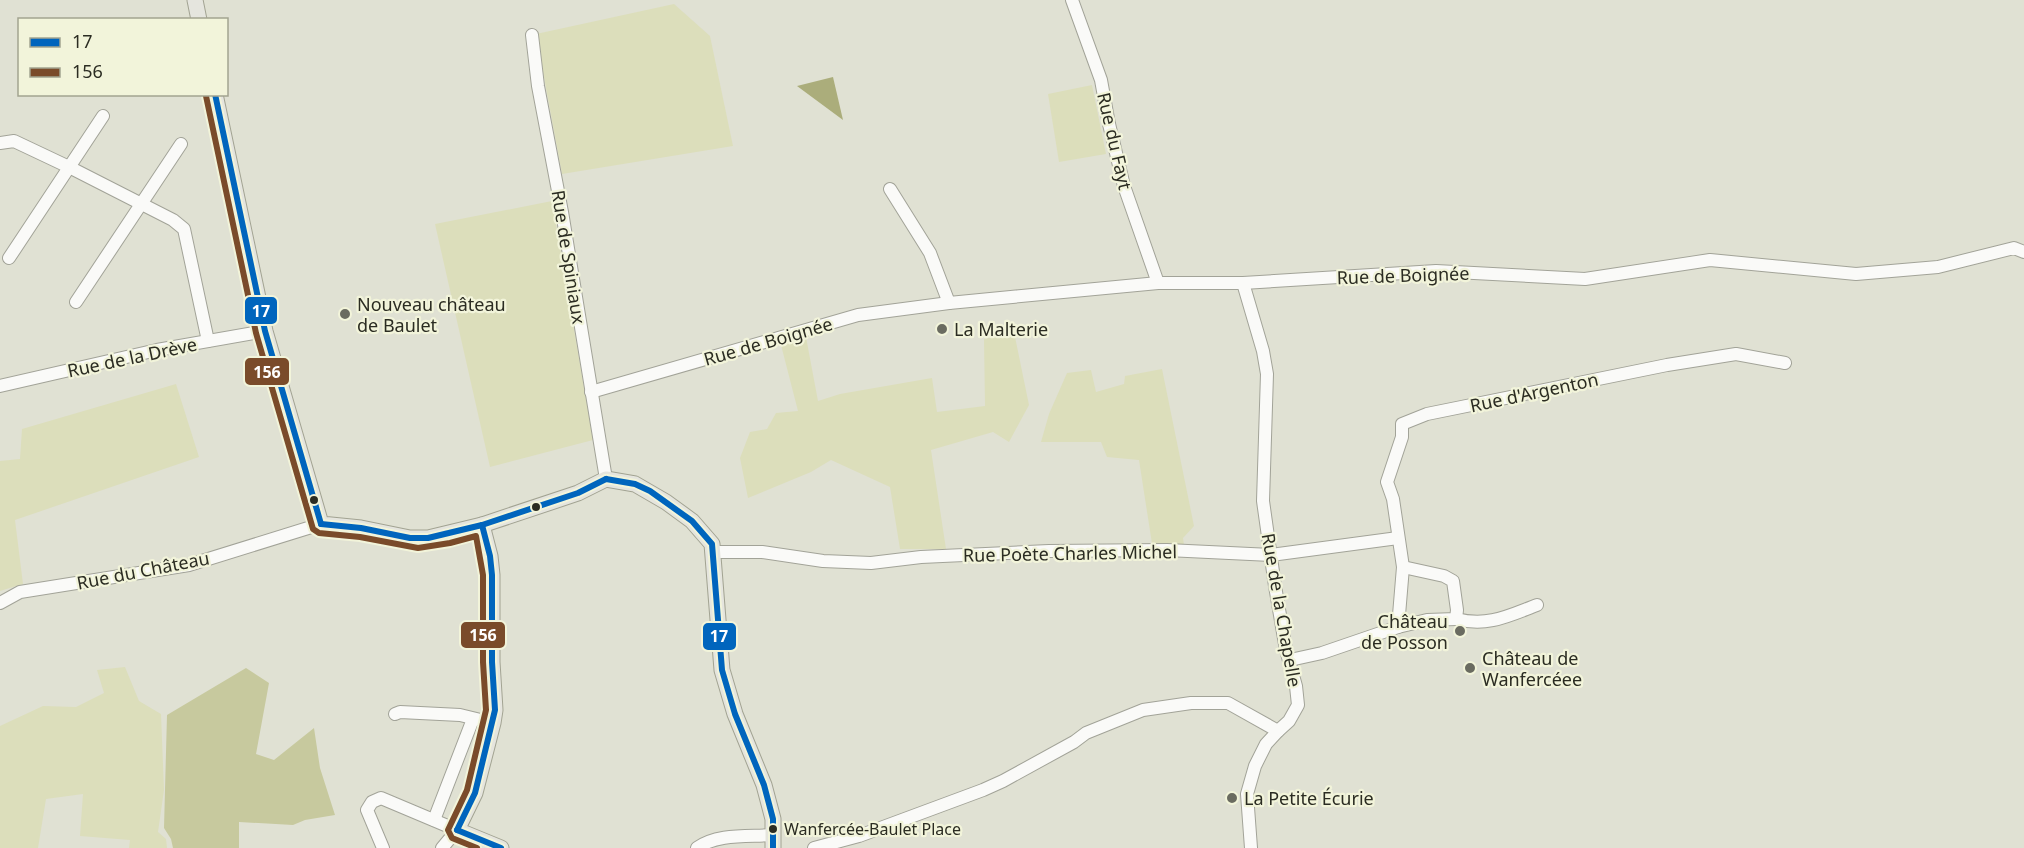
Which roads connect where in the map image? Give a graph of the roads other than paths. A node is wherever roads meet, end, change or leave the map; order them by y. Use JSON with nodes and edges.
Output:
{"nodes":[{"id":1,"x":195,"y":0,"type":"edge"},
{"id":2,"x":1072,"y":0,"type":"edge"},
{"id":3,"x":199,"y":18,"type":"edge"},
{"id":4,"x":532,"y":35,"type":"dead end"},
{"id":5,"x":214,"y":96,"type":"edge"},
{"id":6,"x":103,"y":116,"type":"dead end"},
{"id":7,"x":0,"y":143,"type":"edge"},
{"id":8,"x":181,"y":144,"type":"dead end"},
{"id":9,"x":69,"y":167,"type":"junction"},
{"id":10,"x":890,"y":189,"type":"dead end"},
{"id":11,"x":142,"y":205,"type":"junction"},
{"id":12,"x":2024,"y":252,"type":"edge"},
{"id":13,"x":9,"y":258,"type":"dead end"},
{"id":14,"x":1158,"y":283,"type":"junction"},
{"id":15,"x":1243,"y":283,"type":"junction"},
{"id":16,"x":76,"y":302,"type":"dead end"},
{"id":17,"x":949,"y":303,"type":"junction"},
{"id":18,"x":265,"y":331,"type":"junction"},
{"id":19,"x":207,"y":341,"type":"junction"},
{"id":20,"x":1785,"y":363,"type":"dead end"},
{"id":21,"x":0,"y":386,"type":"edge"},
{"id":22,"x":591,"y":392,"type":"junction"},
{"id":23,"x":606,"y":478,"type":"junction"},
{"id":24,"x":321,"y":524,"type":"junction"},
{"id":25,"x":482,"y":525,"type":"junction"},
{"id":26,"x":1398,"y":538,"type":"junction"},
{"id":27,"x":713,"y":552,"type":"junction"},
{"id":28,"x":1270,"y":555,"type":"junction"},
{"id":29,"x":1403,"y":567,"type":"junction"},
{"id":30,"x":0,"y":603,"type":"edge"},
{"id":31,"x":1538,"y":605,"type":"dead end"},
{"id":32,"x":1456,"y":618,"type":"junction"},
{"id":33,"x":1398,"y":627,"type":"junction"},
{"id":34,"x":1290,"y":660,"type":"junction"},
{"id":35,"x":395,"y":714,"type":"dead end"},
{"id":36,"x":473,"y":719,"type":"junction"},
{"id":37,"x":494,"y":723,"type":"junction"},
{"id":38,"x":1278,"y":731,"type":"junction"},
{"id":39,"x":434,"y":820,"type":"junction"},
{"id":40,"x":456,"y":830,"type":"junction"},
{"id":41,"x":773,"y":842,"type":"edge"},
{"id":42,"x":819,"y":846,"type":"edge"},
{"id":43,"x":383,"y":848,"type":"edge"},
{"id":44,"x":442,"y":848,"type":"edge"},
{"id":45,"x":501,"y":848,"type":"edge"},
{"id":46,"x":697,"y":848,"type":"edge"},
{"id":47,"x":1251,"y":848,"type":"edge"}],
"edges":[{"from":1,"to":3,"type":"main road"},
{"from":2,"to":14,"type":"street","name":"Rue du Fayt"},
{"from":4,"to":22,"type":"street","name":"Rue de Spiniaux"},
{"from":5,"to":18,"type":"main road"},
{"from":6,"to":9,"type":"street"},
{"from":7,"to":9,"type":"street"},
{"from":8,"to":11,"type":"street"},
{"from":9,"to":11,"type":"street"},
{"from":9,"to":13,"type":"street"},
{"from":10,"to":17,"type":"street"},
{"from":11,"to":16,"type":"street"},
{"from":11,"to":19,"type":"street"},
{"from":12,"to":15,"type":"street","name":"Rue de Boignée"},
{"from":14,"to":15,"type":"street","name":"Rue de Boignée"},
{"from":14,"to":17,"type":"street","name":"Rue de Boignée"},
{"from":15,"to":28,"type":"street","name":"Rue de la Chapelle"},
{"from":17,"to":22,"type":"street","name":"Rue de Boignée"},
{"from":18,"to":19,"type":"street","name":"Rue de la Drève"},
{"from":18,"to":24,"type":"main road"},
{"from":19,"to":21,"type":"street","name":"Rue de la Drève"},
{"from":20,"to":26,"type":"street","name":"Rue d'Argenton"},
{"from":22,"to":23,"type":"street","name":"Rue de Spiniaux"},
{"from":23,"to":25,"type":"main road"},
{"from":23,"to":27,"type":"main road"},
{"from":24,"to":25,"type":"main road"},
{"from":24,"to":30,"type":"street","name":"Rue du Château"},
{"from":25,"to":37,"type":"main road"},
{"from":26,"to":28,"type":"street","name":"Rue Poète Charles Michel"},
{"from":26,"to":29,"type":"street"},
{"from":27,"to":28,"type":"street","name":"Rue Poète Charles Michel"},
{"from":27,"to":41,"type":"main road"},
{"from":28,"to":34,"type":"street","name":"Rue de la Chapelle"},
{"from":29,"to":32,"type":"street"},
{"from":29,"to":33,"type":"street"},
{"from":31,"to":32,"type":"street"},
{"from":32,"to":33,"type":"street"},
{"from":33,"to":34,"type":"street"},
{"from":34,"to":38,"type":"street","name":"Rue de la Chapelle"},
{"from":35,"to":36,"type":"street"},
{"from":36,"to":37,"type":"street"},
{"from":36,"to":39,"type":"street"},
{"from":37,"to":40,"type":"main road"},
{"from":38,"to":42,"type":"street"},
{"from":38,"to":47,"type":"street","name":"Rue de la Chapelle"},
{"from":39,"to":40,"type":"street"},
{"from":39,"to":43,"type":"street"},
{"from":40,"to":44,"type":"street"},
{"from":40,"to":45,"type":"main road"},
{"from":41,"to":46,"type":"street"}]}
